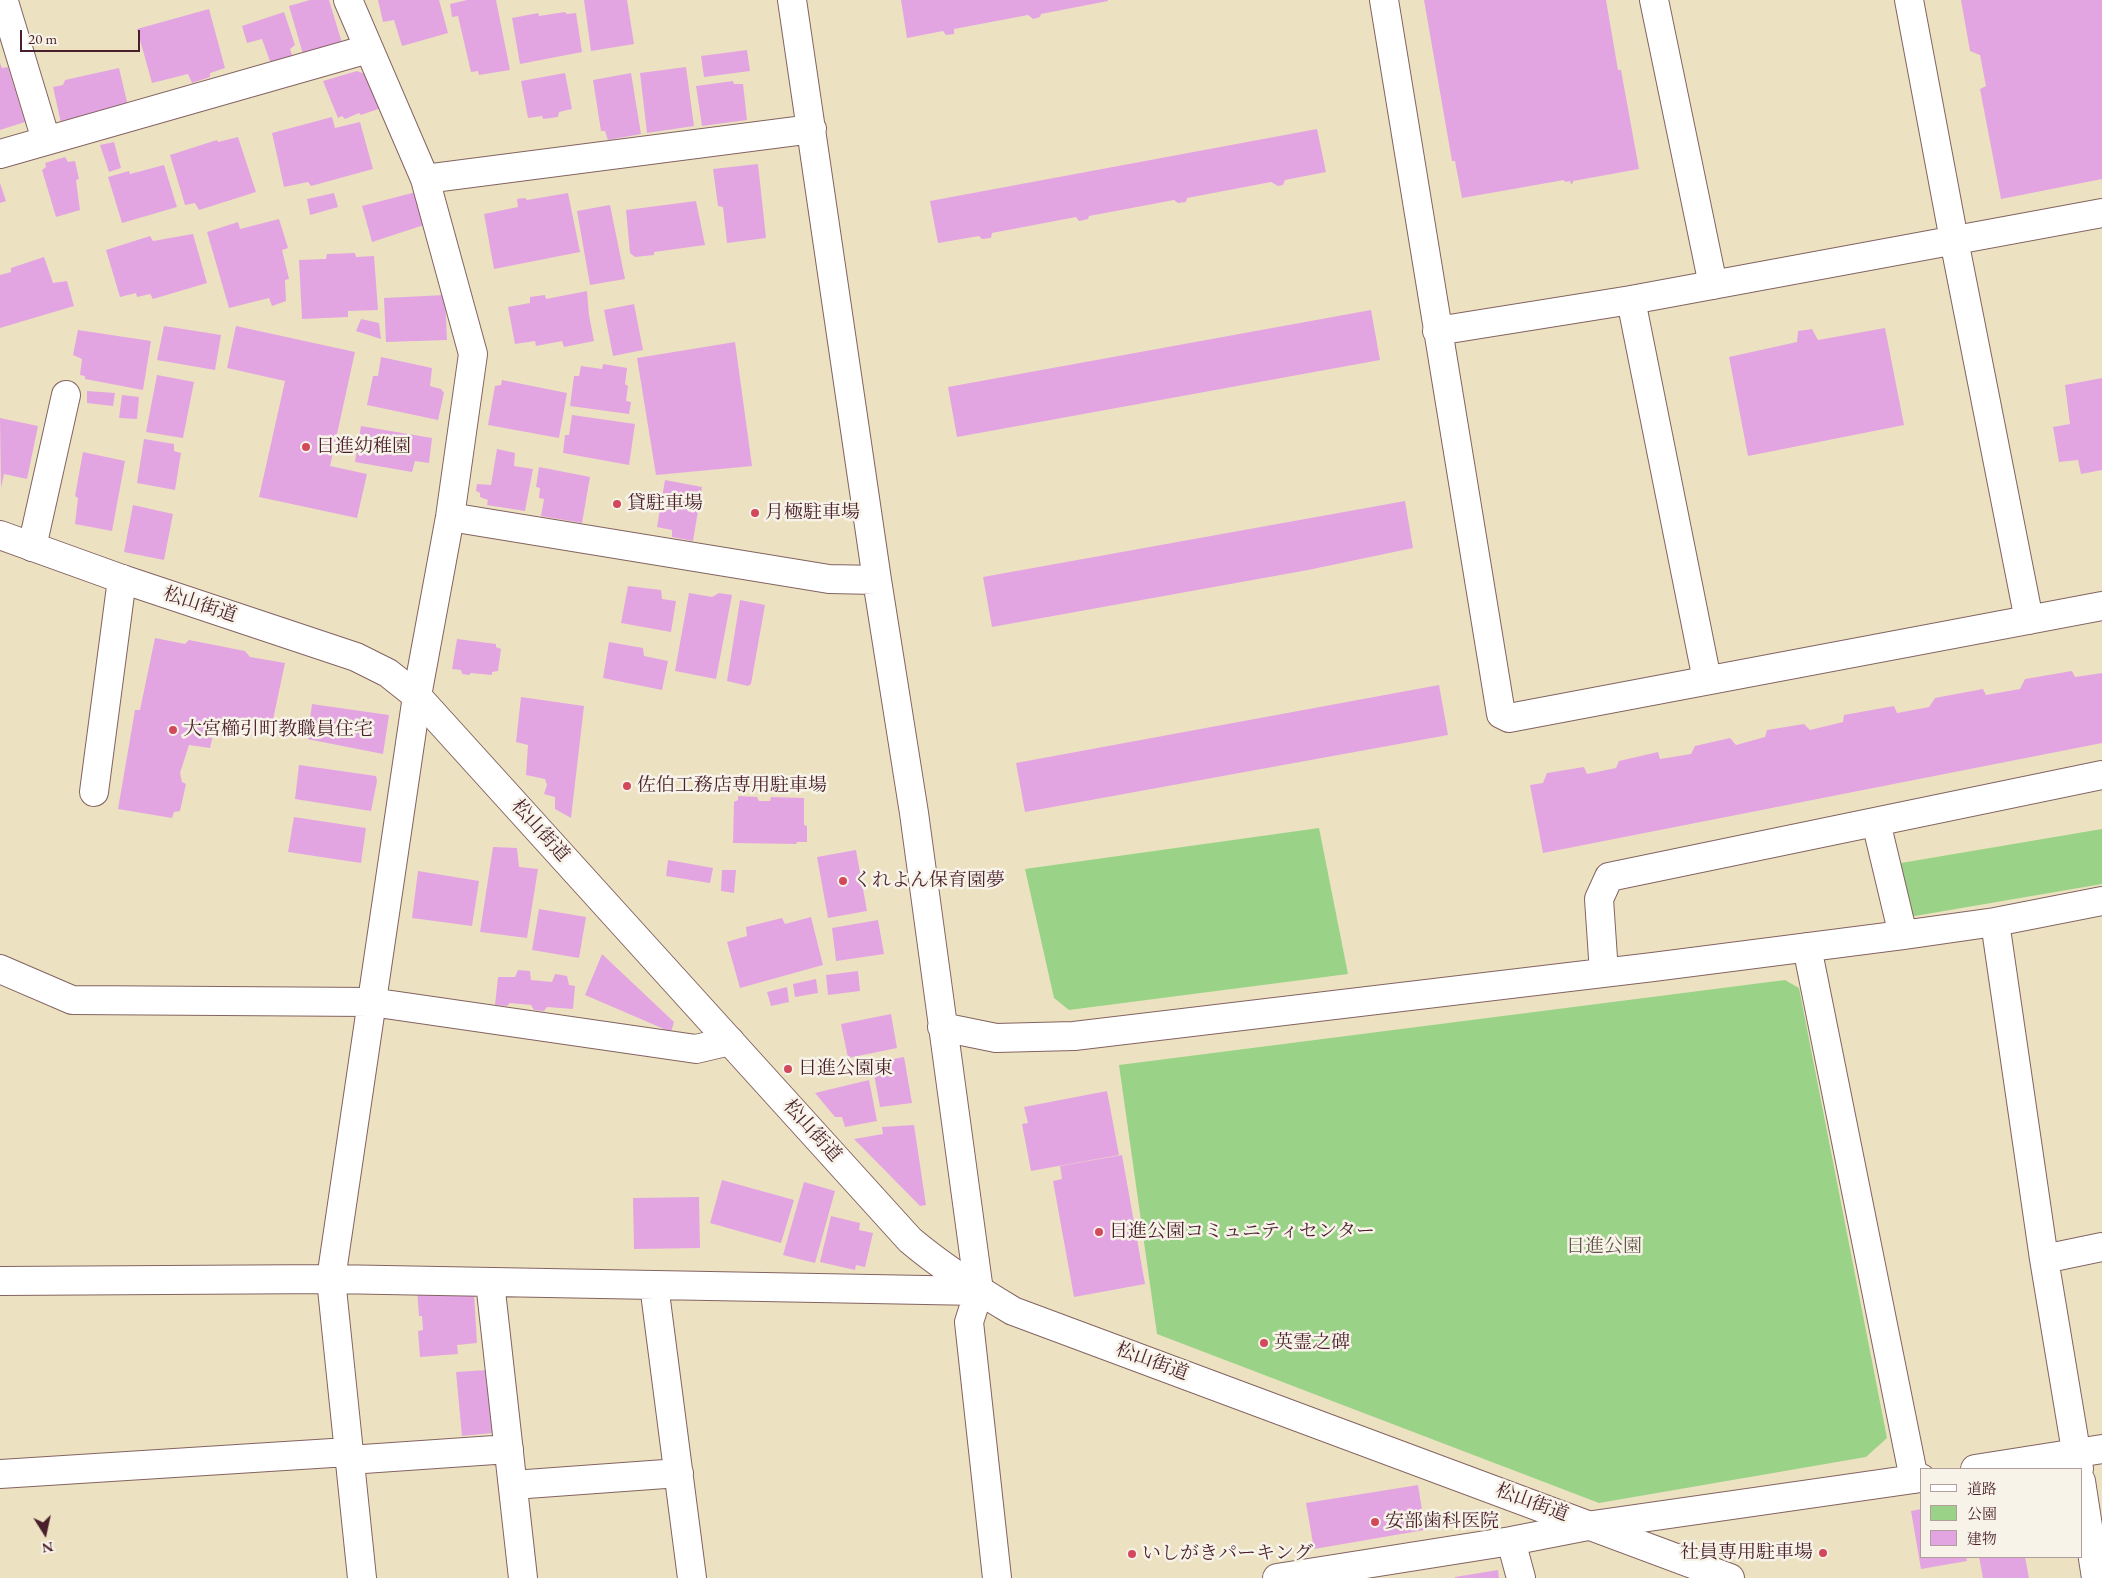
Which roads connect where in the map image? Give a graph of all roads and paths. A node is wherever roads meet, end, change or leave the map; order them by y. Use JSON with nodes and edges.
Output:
{"nodes":[{"id":1,"x":348,"y":0,"type":"edge"},
{"id":2,"x":792,"y":0,"type":"edge"},
{"id":3,"x":1384,"y":0,"type":"edge"},
{"id":4,"x":1654,"y":0,"type":"edge"},
{"id":5,"x":1909,"y":0,"type":"edge"},
{"id":6,"x":5,"y":5,"type":"dead end"},
{"id":7,"x":368,"y":49,"type":"junction"},
{"id":8,"x":812,"y":129,"type":"junction"},
{"id":9,"x":46,"y":140,"type":"junction"},
{"id":10,"x":0,"y":154,"type":"edge"},
{"id":11,"x":425,"y":179,"type":"junction"},
{"id":12,"x":2102,"y":213,"type":"edge"},
{"id":13,"x":1954,"y":240,"type":"junction"},
{"id":14,"x":1712,"y":286,"type":"junction"},
{"id":15,"x":1631,"y":300,"type":"junction"},
{"id":16,"x":1437,"y":331,"type":"junction"},
{"id":17,"x":66,"y":395,"type":"dead end"},
{"id":18,"x":450,"y":518,"type":"junction"},
{"id":19,"x":0,"y":535,"type":"edge"},
{"id":20,"x":32,"y":547,"type":"junction"},
{"id":21,"x":122,"y":579,"type":"junction"},
{"id":22,"x":877,"y":580,"type":"junction"},
{"id":23,"x":2102,"y":606,"type":"edge"},
{"id":24,"x":2030,"y":620,"type":"junction"},
{"id":25,"x":1707,"y":680,"type":"junction"},
{"id":26,"x":417,"y":696,"type":"junction"},
{"id":27,"x":2102,"y":775,"type":"edge"},
{"id":28,"x":94,"y":792,"type":"dead end"},
{"id":29,"x":1876,"y":822,"type":"junction"},
{"id":30,"x":2102,"y":901,"type":"edge"},
{"id":31,"x":1995,"y":922,"type":"junction"},
{"id":32,"x":1903,"y":935,"type":"junction"},
{"id":33,"x":1807,"y":947,"type":"junction"},
{"id":34,"x":0,"y":969,"type":"edge"},
{"id":35,"x":1604,"y":973,"type":"junction"},
{"id":36,"x":371,"y":1002,"type":"junction"},
{"id":37,"x":942,"y":1027,"type":"junction"},
{"id":38,"x":730,"y":1041,"type":"junction"},
{"id":39,"x":2102,"y":1247,"type":"edge"},
{"id":40,"x":2044,"y":1259,"type":"junction"},
{"id":41,"x":331,"y":1279,"type":"junction"},
{"id":42,"x":0,"y":1281,"type":"edge"},
{"id":43,"x":490,"y":1282,"type":"junction"},
{"id":44,"x":654,"y":1285,"type":"junction"},
{"id":45,"x":979,"y":1291,"type":"junction"},
{"id":46,"x":509,"y":1449,"type":"junction"},
{"id":47,"x":348,"y":1456,"type":"junction"},
{"id":48,"x":2086,"y":1457,"type":"edge"},
{"id":49,"x":1984,"y":1468,"type":"edge"},
{"id":50,"x":678,"y":1473,"type":"junction"},
{"id":51,"x":0,"y":1474,"type":"edge"},
{"id":52,"x":1917,"y":1478,"type":"edge"},
{"id":53,"x":513,"y":1485,"type":"junction"},
{"id":54,"x":2082,"y":1487,"type":"edge"},
{"id":55,"x":1593,"y":1526,"type":"junction"},
{"id":56,"x":1511,"y":1541,"type":"junction"},
{"id":57,"x":362,"y":1578,"type":"edge"},
{"id":58,"x":524,"y":1578,"type":"edge"},
{"id":59,"x":692,"y":1578,"type":"edge"},
{"id":60,"x":996,"y":1578,"type":"edge"},
{"id":61,"x":1276,"y":1578,"type":"edge"},
{"id":62,"x":1521,"y":1578,"type":"edge"},
{"id":63,"x":1729,"y":1578,"type":"edge"},
{"id":64,"x":2096,"y":1578,"type":"edge"}],
"edges":[{"from":1,"to":7,"type":"street"},
{"from":2,"to":8,"type":"street"},
{"from":3,"to":16,"type":"street"},
{"from":4,"to":14,"type":"street"},
{"from":5,"to":13,"type":"street"},
{"from":6,"to":9,"type":"street"},
{"from":7,"to":9,"type":"street"},
{"from":7,"to":11,"type":"street"},
{"from":8,"to":11,"type":"street"},
{"from":8,"to":22,"type":"street"},
{"from":9,"to":10,"type":"street"},
{"from":11,"to":18,"type":"street"},
{"from":12,"to":13,"type":"street"},
{"from":13,"to":14,"type":"street"},
{"from":13,"to":24,"type":"street"},
{"from":14,"to":15,"type":"street"},
{"from":15,"to":16,"type":"street"},
{"from":15,"to":25,"type":"street"},
{"from":16,"to":25,"type":"street"},
{"from":17,"to":20,"type":"street"},
{"from":18,"to":22,"type":"street"},
{"from":18,"to":26,"type":"street"},
{"from":19,"to":20,"type":"street","name":"松山街道"},
{"from":20,"to":21,"type":"street","name":"松山街道"},
{"from":21,"to":26,"type":"street","name":"松山街道"},
{"from":21,"to":28,"type":"street"},
{"from":22,"to":37,"type":"street"},
{"from":23,"to":24,"type":"street"},
{"from":24,"to":25,"type":"street"},
{"from":26,"to":36,"type":"street"},
{"from":26,"to":38,"type":"street","name":"松山街道"},
{"from":27,"to":29,"type":"street"},
{"from":29,"to":32,"type":"street"},
{"from":29,"to":35,"type":"street"},
{"from":30,"to":31,"type":"street"},
{"from":31,"to":32,"type":"street"},
{"from":31,"to":40,"type":"street"},
{"from":32,"to":33,"type":"street"},
{"from":33,"to":35,"type":"street"},
{"from":33,"to":52,"type":"street"},
{"from":34,"to":36,"type":"street"},
{"from":35,"to":37,"type":"street"},
{"from":36,"to":38,"type":"street"},
{"from":36,"to":41,"type":"street"},
{"from":37,"to":45,"type":"street"},
{"from":38,"to":45,"type":"street","name":"松山街道"},
{"from":39,"to":40,"type":"street"},
{"from":40,"to":48,"type":"street"},
{"from":41,"to":42,"type":"street"},
{"from":41,"to":43,"type":"street"},
{"from":41,"to":47,"type":"street"},
{"from":43,"to":44,"type":"street"},
{"from":43,"to":46,"type":"street"},
{"from":44,"to":45,"type":"street"},
{"from":44,"to":50,"type":"street"},
{"from":45,"to":55,"type":"street","name":"松山街道"},
{"from":45,"to":60,"type":"street"},
{"from":46,"to":47,"type":"street"},
{"from":46,"to":53,"type":"street"},
{"from":47,"to":51,"type":"street"},
{"from":47,"to":57,"type":"street"},
{"from":48,"to":49,"type":"street"},
{"from":50,"to":53,"type":"street"},
{"from":50,"to":59,"type":"street"},
{"from":52,"to":55,"type":"street"},
{"from":53,"to":58,"type":"street"},
{"from":54,"to":64,"type":"street"},
{"from":55,"to":56,"type":"street"},
{"from":55,"to":63,"type":"street","name":"松山街道"},
{"from":56,"to":61,"type":"street"},
{"from":56,"to":62,"type":"street"}]}
